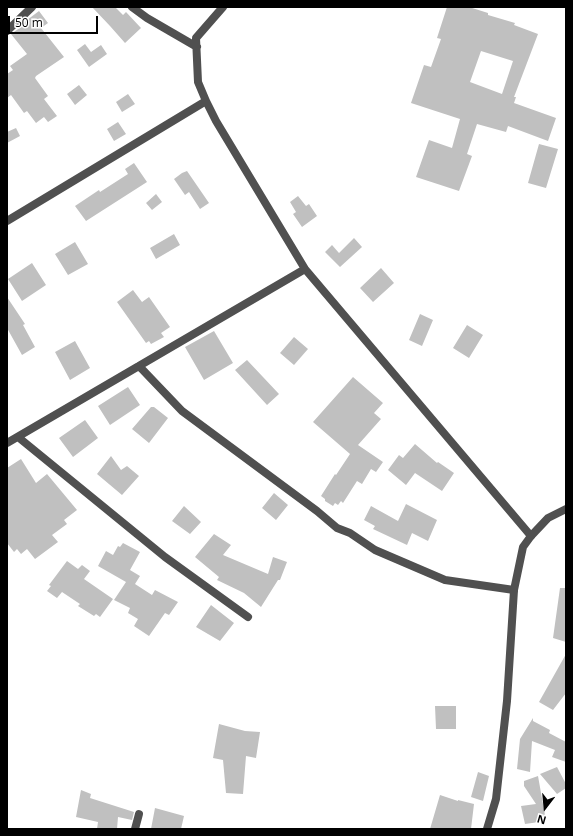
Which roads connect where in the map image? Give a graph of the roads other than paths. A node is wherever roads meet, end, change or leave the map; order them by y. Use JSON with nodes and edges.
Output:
{"nodes":[{"id":1,"x":32,"y":7,"type":"edge"},
{"id":2,"x":132,"y":7,"type":"edge"},
{"id":3,"x":223,"y":7,"type":"edge"},
{"id":4,"x":7,"y":31,"type":"edge"},
{"id":5,"x":197,"y":47,"type":"junction"},
{"id":6,"x":206,"y":101,"type":"junction"},
{"id":7,"x":7,"y":221,"type":"edge"},
{"id":8,"x":305,"y":269,"type":"junction"},
{"id":9,"x":139,"y":366,"type":"junction"},
{"id":10,"x":18,"y":437,"type":"junction"},
{"id":11,"x":7,"y":443,"type":"edge"},
{"id":12,"x":566,"y":509,"type":"edge"},
{"id":13,"x":531,"y":536,"type":"junction"},
{"id":14,"x":514,"y":590,"type":"junction"},
{"id":15,"x":248,"y":617,"type":"dead end"},
{"id":16,"x":139,"y":814,"type":"dead end"},
{"id":17,"x":135,"y":829,"type":"edge"},
{"id":18,"x":487,"y":829,"type":"edge"}],
"edges":[{"from":1,"to":4,"type":"street"},
{"from":2,"to":5,"type":"street"},
{"from":3,"to":5,"type":"street"},
{"from":5,"to":6,"type":"street"},
{"from":6,"to":7,"type":"street"},
{"from":6,"to":8,"type":"street"},
{"from":8,"to":9,"type":"street"},
{"from":8,"to":13,"type":"street"},
{"from":9,"to":10,"type":"street"},
{"from":9,"to":14,"type":"street"},
{"from":10,"to":11,"type":"street"},
{"from":10,"to":15,"type":"street"},
{"from":12,"to":13,"type":"street"},
{"from":13,"to":14,"type":"street"},
{"from":14,"to":18,"type":"street"},
{"from":16,"to":17,"type":"street"}]}
